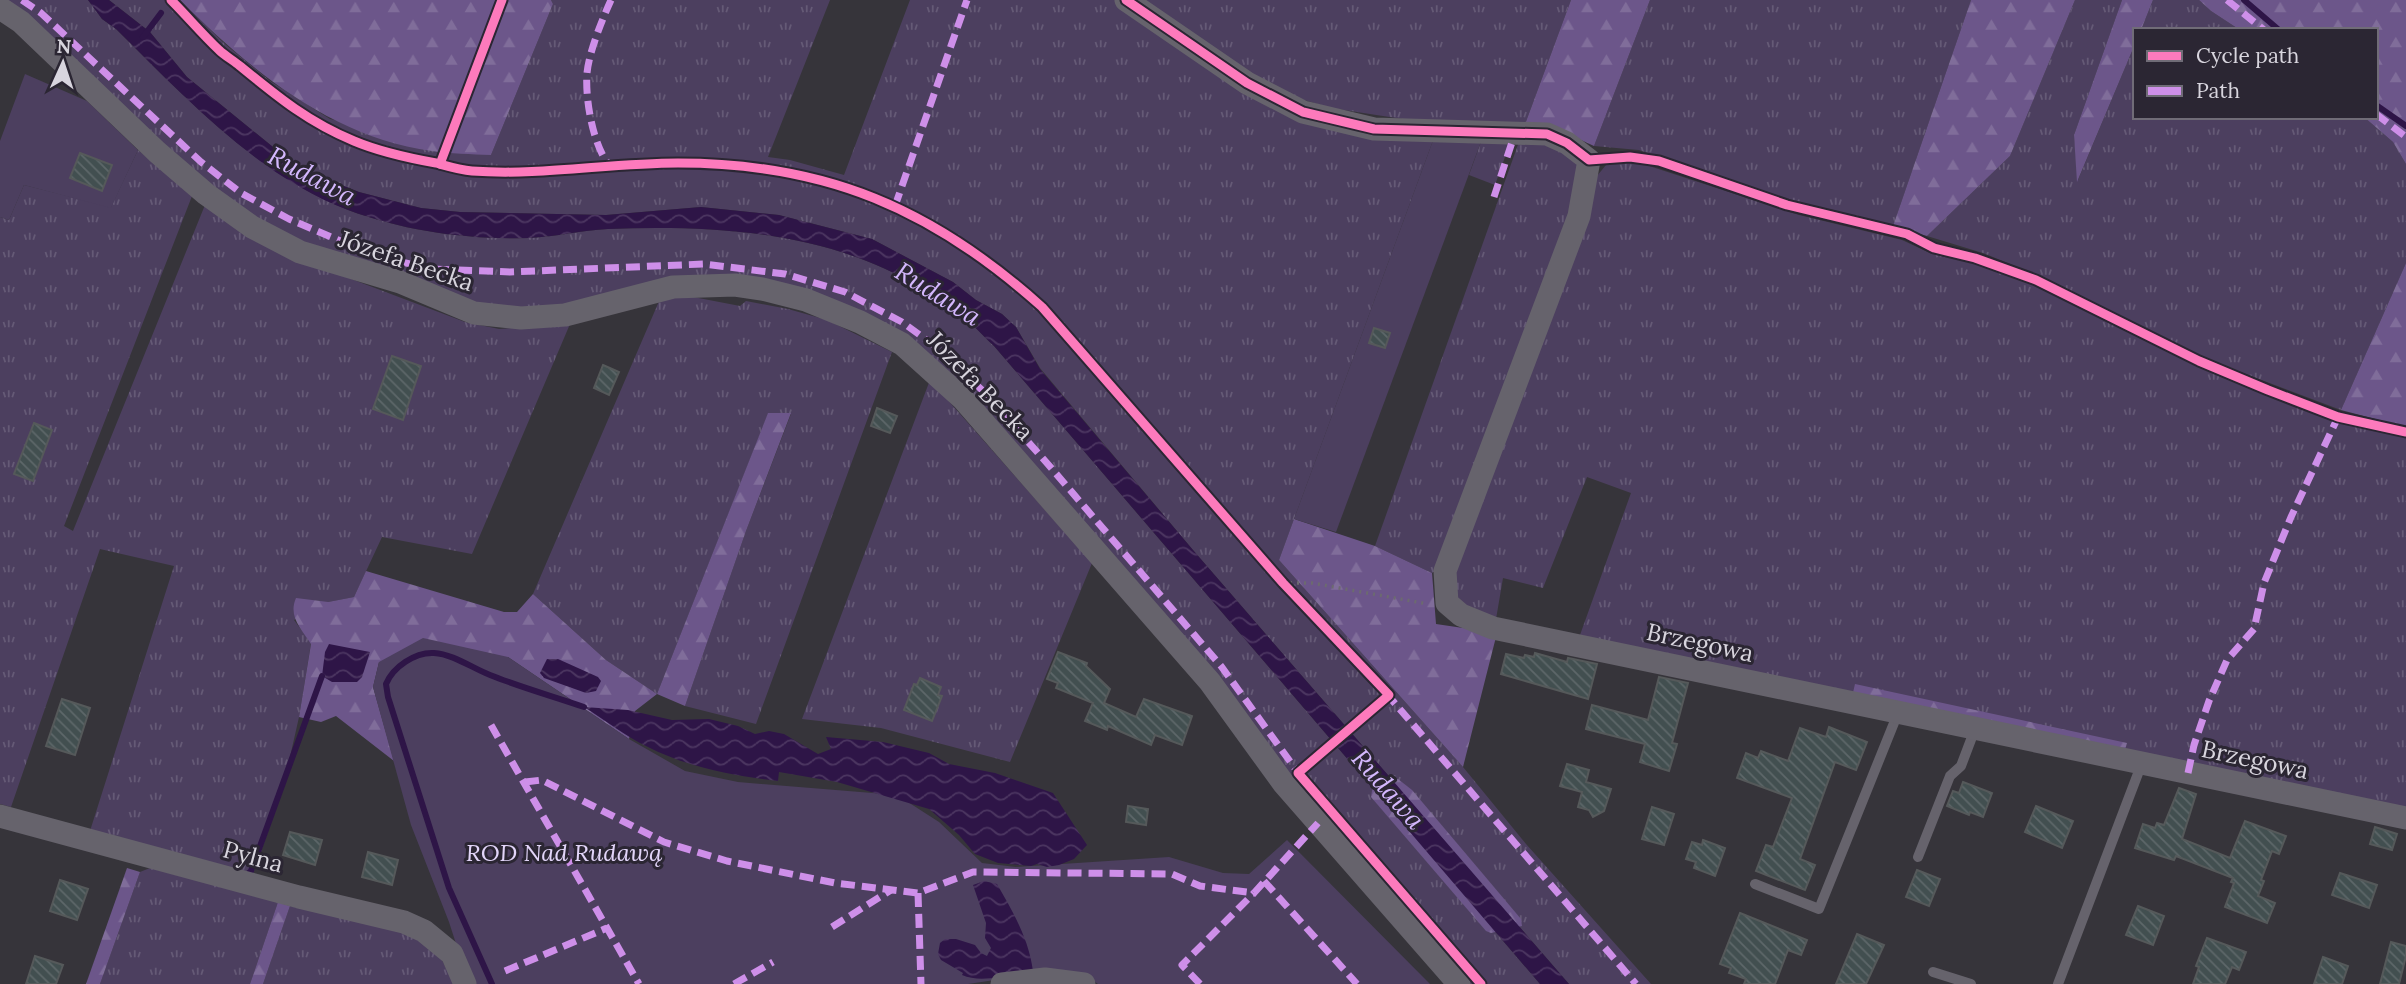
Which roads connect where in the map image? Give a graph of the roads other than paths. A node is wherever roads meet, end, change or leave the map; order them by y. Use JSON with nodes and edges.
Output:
{"nodes":[{"id":1,"x":1126,"y":0,"type":"edge"},
{"id":2,"x":0,"y":8,"type":"edge"},
{"id":3,"x":1898,"y":713,"type":"junction"},
{"id":4,"x":1975,"y":729,"type":"junction"},
{"id":5,"x":2142,"y":763,"type":"junction"},
{"id":6,"x":0,"y":816,"type":"edge"},
{"id":7,"x":2406,"y":818,"type":"edge"},
{"id":8,"x":1918,"y":857,"type":"dead end"},
{"id":9,"x":1755,"y":884,"type":"dead end"},
{"id":10,"x":1933,"y":972,"type":"dead end"},
{"id":11,"x":465,"y":984,"type":"edge"},
{"id":12,"x":1002,"y":984,"type":"edge"},
{"id":13,"x":1084,"y":984,"type":"edge"},
{"id":14,"x":1459,"y":984,"type":"edge"},
{"id":15,"x":1971,"y":984,"type":"edge"},
{"id":16,"x":2058,"y":984,"type":"edge"}],
"edges":[{"from":1,"to":3,"type":"street","name":"Brzegowa"},
{"from":2,"to":14,"type":"street","name":"Józefa Becka"},
{"from":3,"to":4,"type":"street","name":"Brzegowa"},
{"from":3,"to":9,"type":"lane"},
{"from":4,"to":5,"type":"street","name":"Brzegowa"},
{"from":4,"to":8,"type":"lane"},
{"from":5,"to":7,"type":"street","name":"Brzegowa"},
{"from":5,"to":16,"type":"lane"},
{"from":6,"to":11,"type":"street","name":"Pylna"},
{"from":10,"to":15,"type":"lane"},
{"from":12,"to":13,"type":"street"}]}
